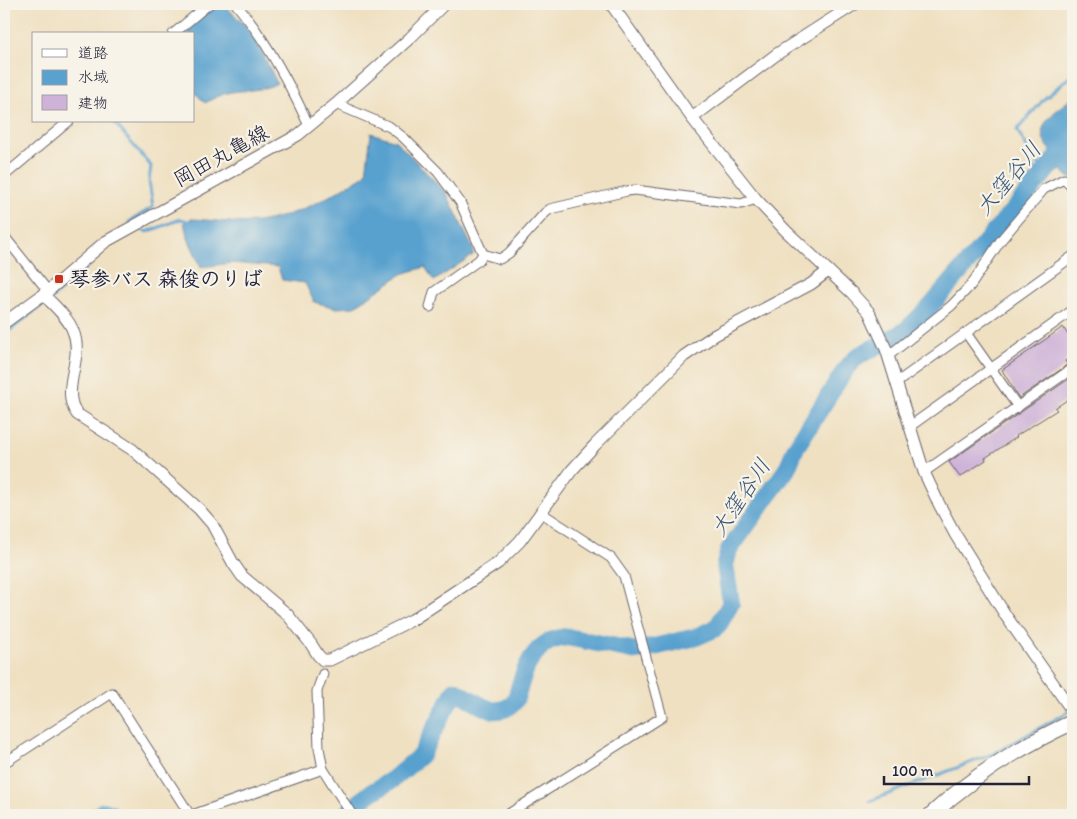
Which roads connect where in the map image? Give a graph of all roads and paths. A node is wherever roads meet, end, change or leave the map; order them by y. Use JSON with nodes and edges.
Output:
{"nodes":[{"id":1,"x":209,"y":4,"type":"edge"},
{"id":2,"x":236,"y":4,"type":"edge"},
{"id":3,"x":444,"y":4,"type":"edge"},
{"id":4,"x":611,"y":4,"type":"edge"},
{"id":5,"x":855,"y":4,"type":"edge"},
{"id":6,"x":175,"y":32,"type":"edge"},
{"id":7,"x":336,"y":104,"type":"junction"},
{"id":8,"x":692,"y":118,"type":"junction"},
{"id":9,"x":68,"y":122,"type":"edge"},
{"id":10,"x":309,"y":126,"type":"junction"},
{"id":11,"x":4,"y":176,"type":"edge"},
{"id":12,"x":1073,"y":188,"type":"edge"},
{"id":13,"x":756,"y":199,"type":"junction"},
{"id":14,"x":4,"y":236,"type":"edge"},
{"id":15,"x":483,"y":254,"type":"junction"},
{"id":16,"x":1073,"y":256,"type":"edge"},
{"id":17,"x":828,"y":271,"type":"junction"},
{"id":18,"x":47,"y":297,"type":"junction"},
{"id":19,"x":430,"y":307,"type":"dead end"},
{"id":20,"x":1073,"y":310,"type":"edge"},
{"id":21,"x":4,"y":323,"type":"edge"},
{"id":22,"x":966,"y":333,"type":"junction"},
{"id":23,"x":886,"y":348,"type":"junction"},
{"id":24,"x":991,"y":368,"type":"junction"},
{"id":25,"x":1073,"y":368,"type":"edge"},
{"id":26,"x":896,"y":383,"type":"junction"},
{"id":27,"x":1018,"y":407,"type":"junction"},
{"id":28,"x":910,"y":427,"type":"junction"},
{"id":29,"x":924,"y":472,"type":"junction"},
{"id":30,"x":540,"y":512,"type":"junction"},
{"id":31,"x":323,"y":674,"type":"dead end"},
{"id":32,"x":1072,"y":714,"type":"edge"},
{"id":33,"x":4,"y":763,"type":"edge"},
{"id":34,"x":323,"y":770,"type":"junction"},
{"id":35,"x":350,"y":812,"type":"edge"},
{"id":36,"x":191,"y":815,"type":"edge"},
{"id":37,"x":507,"y":815,"type":"edge"},
{"id":38,"x":931,"y":815,"type":"edge"}],
"edges":[{"from":1,"to":6,"type":"street"},
{"from":2,"to":10,"type":"street"},
{"from":3,"to":7,"type":"street","name":"岡田丸亀線"},
{"from":4,"to":8,"type":"street"},
{"from":5,"to":8,"type":"street"},
{"from":7,"to":10,"type":"street","name":"岡田丸亀線"},
{"from":7,"to":15,"type":"street"},
{"from":8,"to":13,"type":"street"},
{"from":9,"to":11,"type":"street"},
{"from":10,"to":18,"type":"street","name":"岡田丸亀線"},
{"from":12,"to":23,"type":"street"},
{"from":13,"to":15,"type":"street"},
{"from":13,"to":17,"type":"street"},
{"from":14,"to":18,"type":"street"},
{"from":15,"to":19,"type":"street"},
{"from":16,"to":22,"type":"street"},
{"from":17,"to":23,"type":"street"},
{"from":17,"to":30,"type":"street"},
{"from":18,"to":21,"type":"street","name":"岡田丸亀線"},
{"from":18,"to":30,"type":"street"},
{"from":20,"to":24,"type":"street"},
{"from":22,"to":24,"type":"street"},
{"from":22,"to":26,"type":"street"},
{"from":23,"to":26,"type":"street"},
{"from":24,"to":27,"type":"street"},
{"from":24,"to":28,"type":"street"},
{"from":25,"to":27,"type":"street"},
{"from":26,"to":28,"type":"street"},
{"from":27,"to":29,"type":"street"},
{"from":28,"to":29,"type":"street"},
{"from":29,"to":32,"type":"street"},
{"from":30,"to":37,"type":"street"},
{"from":31,"to":34,"type":"street"},
{"from":32,"to":38,"type":"highway"},
{"from":33,"to":36,"type":"street"},
{"from":34,"to":35,"type":"street"},
{"from":34,"to":36,"type":"street"}]}
